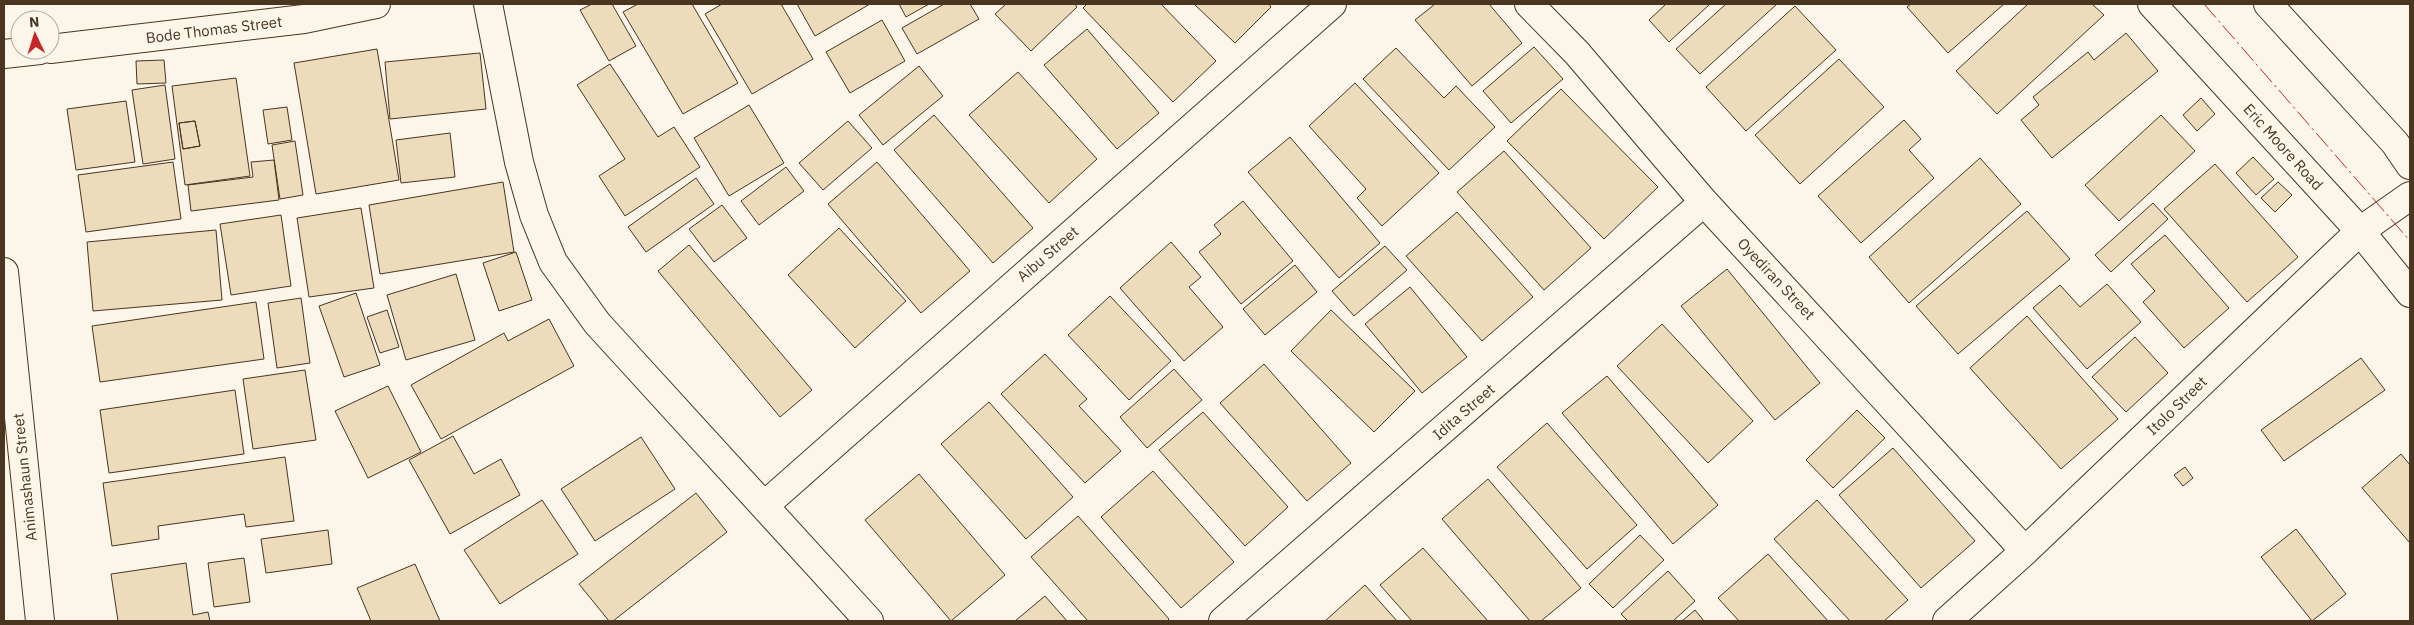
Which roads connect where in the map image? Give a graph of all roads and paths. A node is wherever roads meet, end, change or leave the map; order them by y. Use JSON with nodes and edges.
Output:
{"nodes":[{"id":1,"x":376,"y":4,"type":"edge"},
{"id":2,"x":488,"y":4,"type":"edge"},
{"id":3,"x":1332,"y":4,"type":"edge"},
{"id":4,"x":1529,"y":4,"type":"edge"},
{"id":5,"x":2152,"y":4,"type":"edge"},
{"id":6,"x":2268,"y":4,"type":"edge"},
{"id":7,"x":60,"y":48,"type":"edge"},
{"id":8,"x":2410,"y":165,"type":"edge"},
{"id":9,"x":2410,"y":196,"type":"edge"},
{"id":10,"x":1704,"y":202,"type":"junction"},
{"id":11,"x":2360,"y":232,"type":"junction"},
{"id":12,"x":4,"y":272,"type":"edge"},
{"id":13,"x":2410,"y":293,"type":"edge"},
{"id":14,"x":765,"y":505,"type":"junction"},
{"id":15,"x":2025,"y":551,"type":"junction"},
{"id":16,"x":40,"y":621,"type":"edge"},
{"id":17,"x":869,"y":621,"type":"edge"},
{"id":18,"x":1222,"y":621,"type":"edge"},
{"id":19,"x":1947,"y":621,"type":"edge"}],
"edges":[{"from":1,"to":7,"type":"street","name":"Bode Thomas Street"},
{"from":2,"to":14,"type":"street"},
{"from":3,"to":14,"type":"street","name":"Aibu Street"},
{"from":4,"to":10,"type":"street","name":"Oyediran Street"},
{"from":5,"to":11,"type":"street","name":"Eric Moore Road"},
{"from":6,"to":8,"type":"street"},
{"from":9,"to":11,"type":"street","name":"Itolo Street"},
{"from":10,"to":15,"type":"street","name":"Oyediran Street"},
{"from":10,"to":18,"type":"street","name":"Idita Street"},
{"from":11,"to":13,"type":"street","name":"Eric Moore Road"},
{"from":11,"to":15,"type":"street","name":"Itolo Street"},
{"from":12,"to":16,"type":"street","name":"Animashaun Street"},
{"from":14,"to":17,"type":"street"},
{"from":15,"to":19,"type":"street","name":"Itolo Street"}]}
